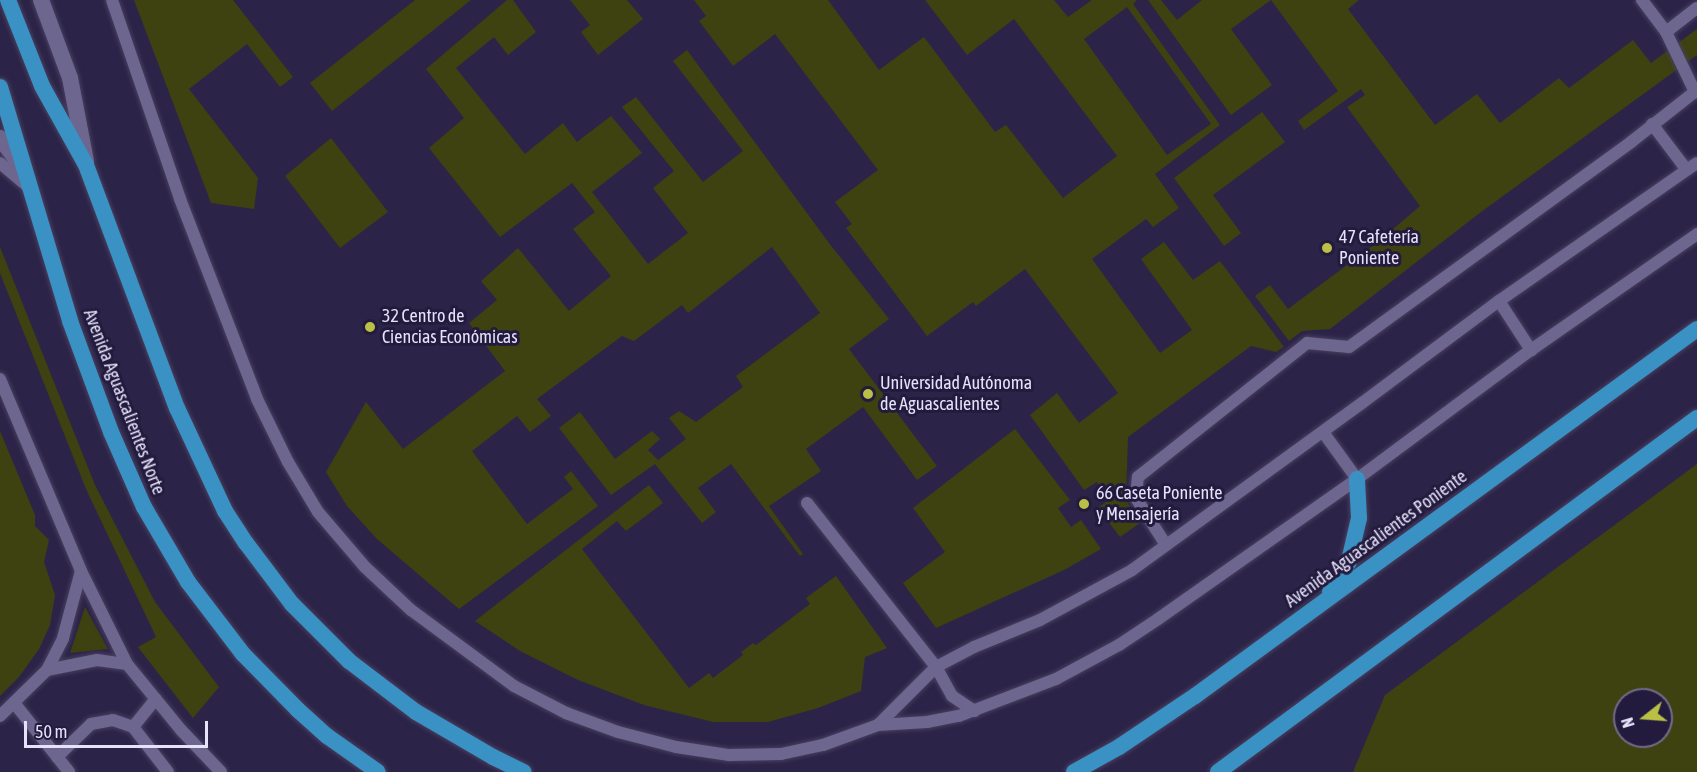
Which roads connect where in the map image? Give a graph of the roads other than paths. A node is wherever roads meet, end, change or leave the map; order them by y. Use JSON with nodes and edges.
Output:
{"nodes":[{"id":1,"x":9,"y":0,"type":"edge"},
{"id":2,"x":41,"y":0,"type":"edge"},
{"id":3,"x":112,"y":0,"type":"edge"},
{"id":4,"x":1642,"y":0,"type":"edge"},
{"id":5,"x":1697,"y":8,"type":"edge"},
{"id":6,"x":1666,"y":32,"type":"junction"},
{"id":7,"x":0,"y":87,"type":"edge"},
{"id":8,"x":1696,"y":91,"type":"edge"},
{"id":9,"x":1652,"y":124,"type":"junction"},
{"id":10,"x":0,"y":138,"type":"edge"},
{"id":11,"x":0,"y":163,"type":"edge"},
{"id":12,"x":86,"y":165,"type":"junction"},
{"id":13,"x":1692,"y":166,"type":"edge"},
{"id":14,"x":25,"y":170,"type":"junction"},
{"id":15,"x":29,"y":187,"type":"junction"},
{"id":16,"x":1697,"y":234,"type":"edge"},
{"id":17,"x":1499,"y":301,"type":"junction"},
{"id":18,"x":1697,"y":329,"type":"edge"},
{"id":19,"x":1531,"y":350,"type":"junction"},
{"id":20,"x":0,"y":379,"type":"edge"},
{"id":21,"x":1697,"y":418,"type":"edge"},
{"id":22,"x":1323,"y":432,"type":"junction"},
{"id":23,"x":1358,"y":479,"type":"junction"},
{"id":24,"x":807,"y":503,"type":"dead end"},
{"id":25,"x":1166,"y":545,"type":"junction"},
{"id":26,"x":81,"y":571,"type":"junction"},
{"id":27,"x":1324,"y":601,"type":"junction"},
{"id":28,"x":128,"y":664,"type":"junction"},
{"id":29,"x":936,"y":667,"type":"junction"},
{"id":30,"x":47,"y":670,"type":"junction"},
{"id":31,"x":156,"y":699,"type":"junction"},
{"id":32,"x":15,"y":704,"type":"junction"},
{"id":33,"x":974,"y":711,"type":"junction"},
{"id":34,"x":0,"y":716,"type":"edge"},
{"id":35,"x":878,"y":725,"type":"junction"},
{"id":36,"x":133,"y":727,"type":"junction"},
{"id":37,"x":57,"y":757,"type":"junction"},
{"id":38,"x":69,"y":772,"type":"edge"},
{"id":39,"x":168,"y":772,"type":"edge"},
{"id":40,"x":221,"y":772,"type":"edge"},
{"id":41,"x":378,"y":772,"type":"edge"},
{"id":42,"x":524,"y":772,"type":"edge"},
{"id":43,"x":1074,"y":772,"type":"edge"},
{"id":44,"x":1218,"y":772,"type":"edge"}],
"edges":[{"from":1,"to":12,"type":"main road"},
{"from":2,"to":12,"type":"street"},
{"from":3,"to":35,"type":"lane"},
{"from":4,"to":6,"type":"lane"},
{"from":5,"to":6,"type":"lane"},
{"from":6,"to":8,"type":"lane"},
{"from":7,"to":14,"type":"main road","name":"Avenida Aguascalientes Norte"},
{"from":8,"to":9,"type":"lane"},
{"from":9,"to":13,"type":"lane"},
{"from":9,"to":25,"type":"lane"},
{"from":10,"to":14,"type":"street","name":"Avenida Aguascalientes Norte"},
{"from":11,"to":15,"type":"lane"},
{"from":12,"to":42,"type":"main road"},
{"from":13,"to":17,"type":"lane"},
{"from":14,"to":15,"type":"main road","name":"Avenida Aguascalientes Norte"},
{"from":15,"to":41,"type":"main road","name":"Avenida Aguascalientes Norte"},
{"from":16,"to":19,"type":"lane"},
{"from":17,"to":19,"type":"lane"},
{"from":17,"to":22,"type":"lane"},
{"from":18,"to":27,"type":"main road","name":"Avenida Aguascalientes Poniente"},
{"from":19,"to":23,"type":"lane"},
{"from":20,"to":26,"type":"lane"},
{"from":21,"to":44,"type":"main road"},
{"from":22,"to":23,"type":"lane"},
{"from":22,"to":25,"type":"lane"},
{"from":23,"to":27,"type":"main road"},
{"from":23,"to":33,"type":"lane"},
{"from":24,"to":29,"type":"lane"},
{"from":25,"to":29,"type":"lane"},
{"from":26,"to":28,"type":"lane"},
{"from":26,"to":30,"type":"lane"},
{"from":27,"to":43,"type":"main road","name":"Avenida Aguascalientes Poniente"},
{"from":28,"to":30,"type":"lane"},
{"from":28,"to":31,"type":"lane"},
{"from":29,"to":33,"type":"lane"},
{"from":29,"to":35,"type":"lane"},
{"from":30,"to":32,"type":"lane"},
{"from":31,"to":36,"type":"lane"},
{"from":31,"to":40,"type":"lane"},
{"from":32,"to":34,"type":"lane"},
{"from":32,"to":37,"type":"lane"},
{"from":33,"to":35,"type":"lane"},
{"from":36,"to":37,"type":"lane"},
{"from":36,"to":39,"type":"lane"},
{"from":37,"to":38,"type":"lane"}]}
